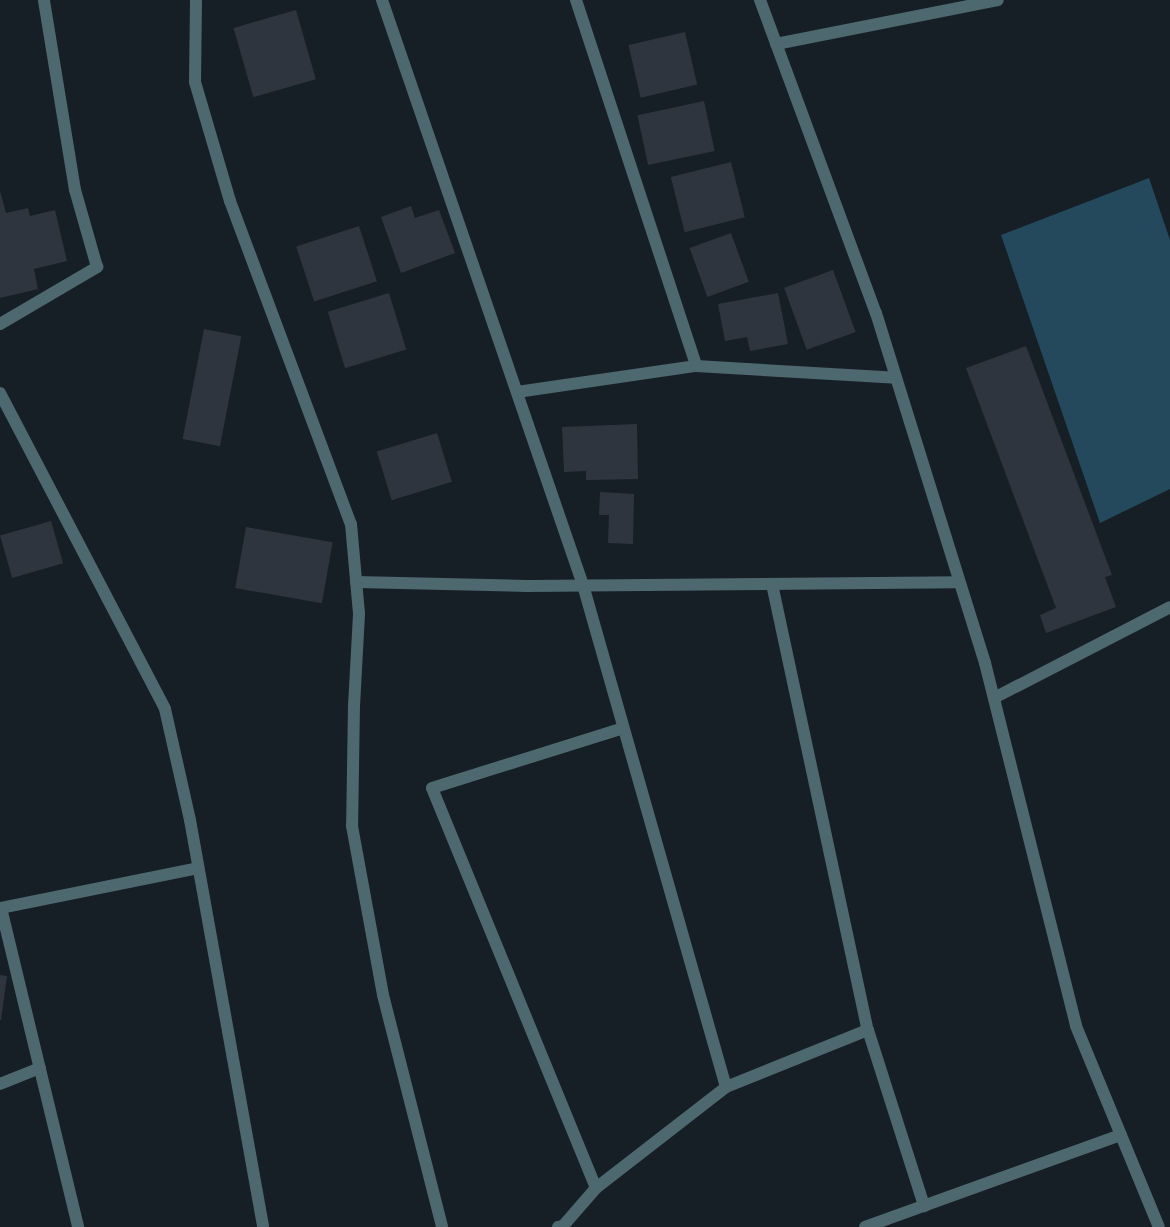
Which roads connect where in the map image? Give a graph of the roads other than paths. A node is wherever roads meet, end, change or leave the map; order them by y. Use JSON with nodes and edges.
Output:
{"nodes":[{"id":1,"x":44,"y":0,"type":"edge"},
{"id":2,"x":196,"y":0,"type":"edge"},
{"id":3,"x":382,"y":0,"type":"edge"},
{"id":4,"x":576,"y":0,"type":"edge"},
{"id":5,"x":760,"y":0,"type":"edge"},
{"id":6,"x":998,"y":0,"type":"edge"},
{"id":7,"x":776,"y":44,"type":"junction"},
{"id":8,"x":0,"y":324,"type":"edge"},
{"id":9,"x":696,"y":366,"type":"junction"},
{"id":10,"x":896,"y":378,"type":"junction"},
{"id":11,"x":0,"y":392,"type":"edge"},
{"id":12,"x":517,"y":392,"type":"junction"},
{"id":13,"x":356,"y":582,"type":"junction"},
{"id":14,"x":959,"y":582,"type":"junction"},
{"id":15,"x":772,"y":584,"type":"junction"},
{"id":16,"x":583,"y":585,"type":"junction"},
{"id":17,"x":1170,"y":607,"type":"edge"},
{"id":18,"x":994,"y":698,"type":"junction"},
{"id":19,"x":623,"y":728,"type":"junction"},
{"id":20,"x":198,"y":868,"type":"junction"},
{"id":21,"x":0,"y":908,"type":"edge"},
{"id":22,"x":868,"y":1030,"type":"junction"},
{"id":23,"x":40,"y":1068,"type":"junction"},
{"id":24,"x":0,"y":1084,"type":"edge"},
{"id":25,"x":726,"y":1087,"type":"junction"},
{"id":26,"x":1121,"y":1135,"type":"junction"},
{"id":27,"x":596,"y":1188,"type":"junction"},
{"id":28,"x":924,"y":1206,"type":"junction"},
{"id":29,"x":78,"y":1227,"type":"edge"},
{"id":30,"x":263,"y":1227,"type":"edge"},
{"id":31,"x":442,"y":1227,"type":"edge"},
{"id":32,"x":558,"y":1227,"type":"edge"},
{"id":33,"x":865,"y":1227,"type":"edge"},
{"id":34,"x":1159,"y":1227,"type":"edge"}],
"edges":[{"from":1,"to":8,"type":"street"},
{"from":2,"to":13,"type":"street"},
{"from":3,"to":12,"type":"street"},
{"from":4,"to":9,"type":"street"},
{"from":5,"to":7,"type":"street"},
{"from":6,"to":7,"type":"street"},
{"from":7,"to":10,"type":"street"},
{"from":9,"to":10,"type":"street"},
{"from":9,"to":12,"type":"street"},
{"from":10,"to":14,"type":"street"},
{"from":11,"to":20,"type":"street"},
{"from":12,"to":16,"type":"street"},
{"from":13,"to":16,"type":"street"},
{"from":13,"to":31,"type":"street"},
{"from":14,"to":15,"type":"street"},
{"from":14,"to":18,"type":"street"},
{"from":15,"to":16,"type":"street"},
{"from":15,"to":22,"type":"street"},
{"from":16,"to":19,"type":"street"},
{"from":17,"to":18,"type":"street"},
{"from":18,"to":26,"type":"street"},
{"from":19,"to":25,"type":"street"},
{"from":19,"to":27,"type":"street"},
{"from":20,"to":21,"type":"street"},
{"from":20,"to":30,"type":"street"},
{"from":21,"to":23,"type":"street"},
{"from":22,"to":25,"type":"street"},
{"from":22,"to":28,"type":"street"},
{"from":23,"to":24,"type":"street"},
{"from":23,"to":29,"type":"street"},
{"from":25,"to":27,"type":"street"},
{"from":26,"to":28,"type":"street"},
{"from":26,"to":34,"type":"street"},
{"from":27,"to":32,"type":"street"},
{"from":28,"to":33,"type":"street"}]}
